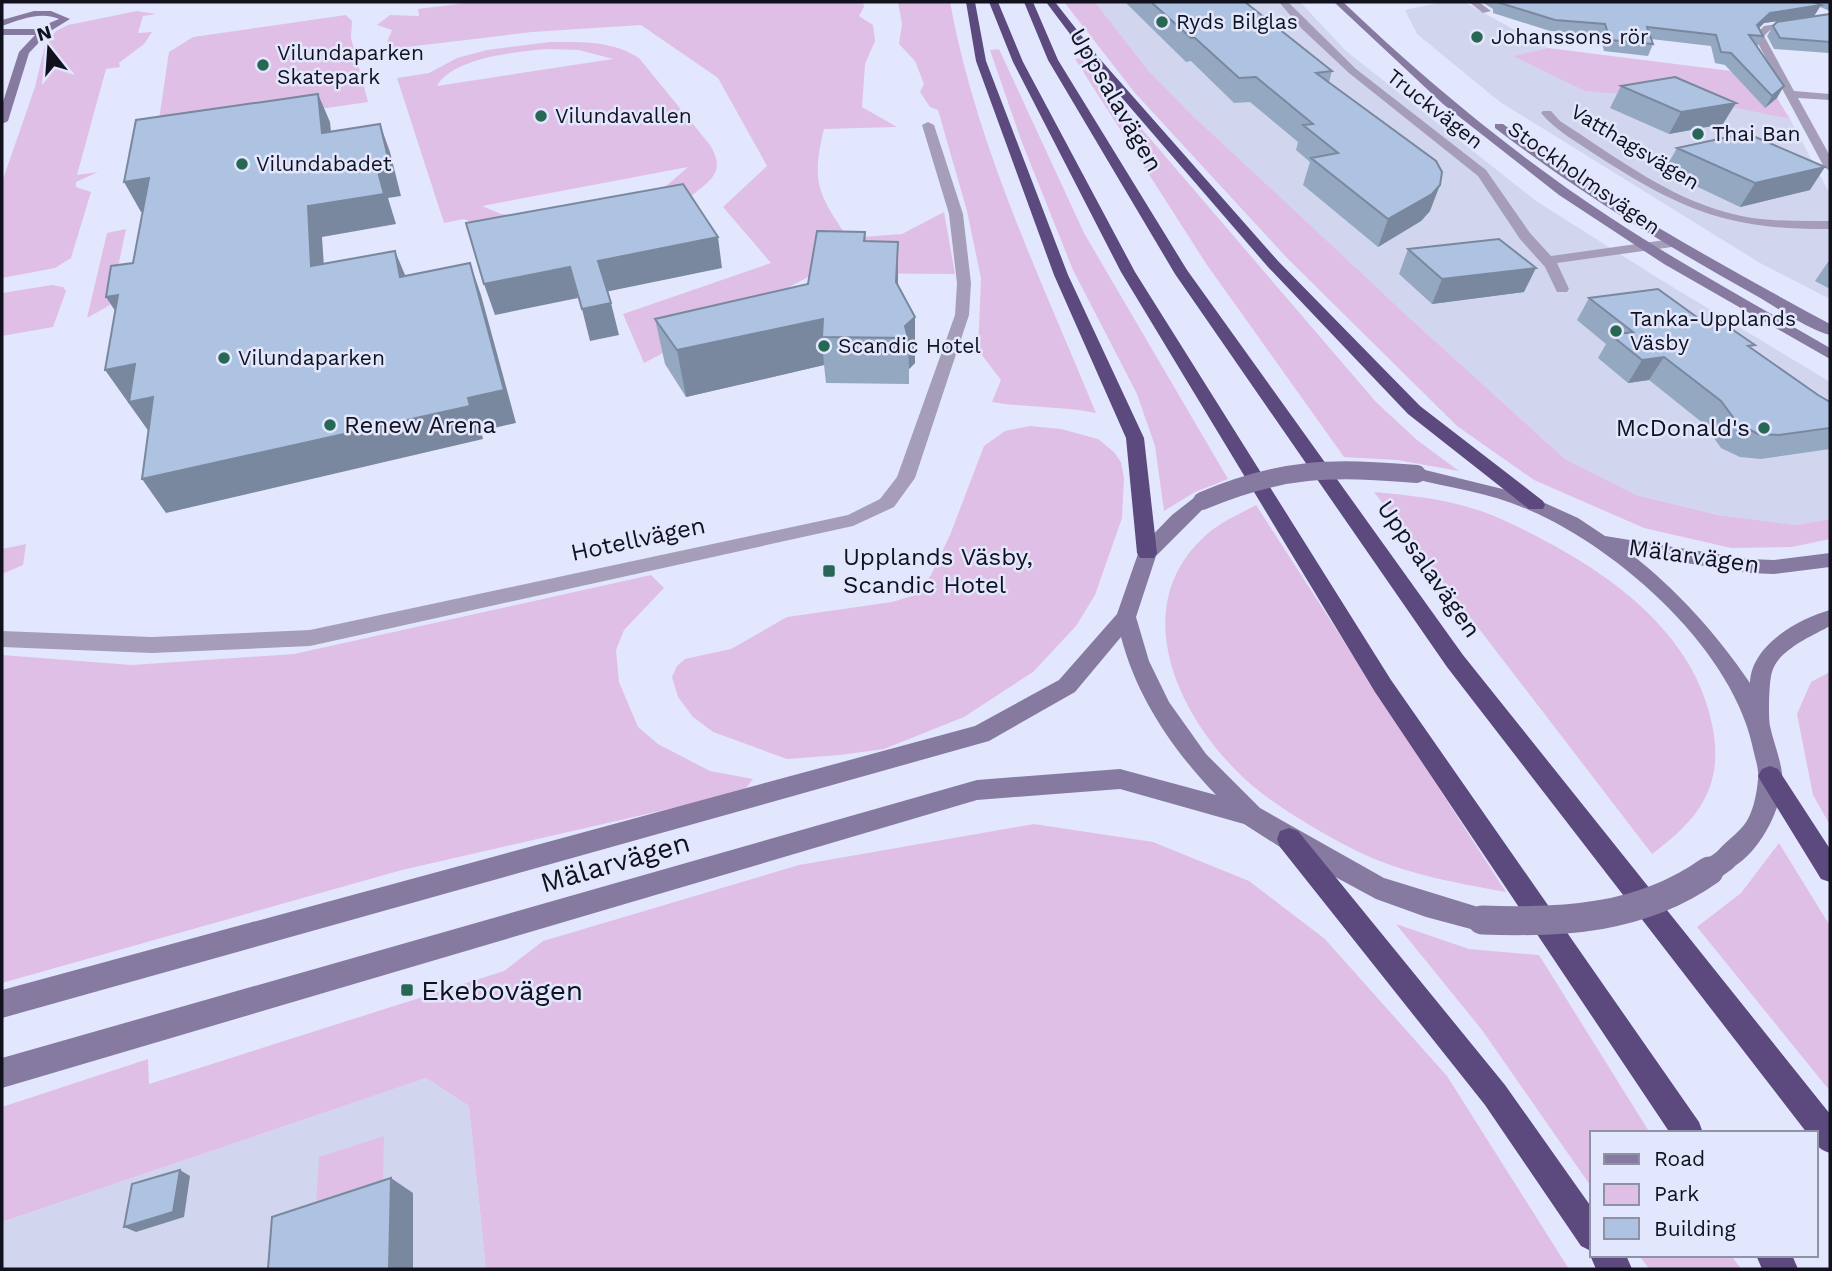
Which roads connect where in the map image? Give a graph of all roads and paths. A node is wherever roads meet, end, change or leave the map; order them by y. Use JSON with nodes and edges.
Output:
{"nodes":[{"id":1,"x":39,"y":2,"type":"edge"},
{"id":2,"x":970,"y":2,"type":"edge"},
{"id":3,"x":993,"y":2,"type":"edge"},
{"id":4,"x":1028,"y":2,"type":"edge"},
{"id":5,"x":1050,"y":2,"type":"edge"},
{"id":6,"x":1283,"y":2,"type":"edge"},
{"id":7,"x":1338,"y":2,"type":"edge"},
{"id":8,"x":1356,"y":2,"type":"edge"},
{"id":9,"x":1473,"y":2,"type":"edge"},
{"id":10,"x":1486,"y":11,"type":"dead end"},
{"id":11,"x":1818,"y":11,"type":"edge"},
{"id":12,"x":48,"y":13,"type":"junction"},
{"id":13,"x":18,"y":17,"type":"junction"},
{"id":14,"x":1830,"y":17,"type":"edge"},
{"id":15,"x":2,"y":23,"type":"edge"},
{"id":16,"x":47,"y":29,"type":"junction"},
{"id":17,"x":2,"y":32,"type":"edge"},
{"id":18,"x":13,"y":33,"type":"junction"},
{"id":19,"x":24,"y":52,"type":"junction"},
{"id":20,"x":1793,"y":94,"type":"junction"},
{"id":21,"x":1830,"y":97,"type":"edge"},
{"id":22,"x":1547,"y":113,"type":"dead end"},
{"id":23,"x":2,"y":121,"type":"edge"},
{"id":24,"x":928,"y":125,"type":"dead end"},
{"id":25,"x":1830,"y":167,"type":"edge"},
{"id":26,"x":1830,"y":225,"type":"edge"},
{"id":27,"x":1672,"y":243,"type":"junction"},
{"id":28,"x":1645,"y":247,"type":"junction"},
{"id":29,"x":1550,"y":260,"type":"junction"},
{"id":30,"x":1562,"y":289,"type":"dead end"},
{"id":31,"x":1830,"y":330,"type":"edge"},
{"id":32,"x":1830,"y":354,"type":"edge"},
{"id":33,"x":1536,"y":505,"type":"junction"},
{"id":34,"x":1599,"y":541,"type":"junction"},
{"id":35,"x":1147,"y":553,"type":"junction"},
{"id":36,"x":1830,"y":560,"type":"edge"},
{"id":37,"x":1126,"y":617,"type":"junction"},
{"id":38,"x":1830,"y":617,"type":"edge"},
{"id":39,"x":2,"y":639,"type":"edge"},
{"id":40,"x":1759,"y":725,"type":"junction"},
{"id":41,"x":1770,"y":776,"type":"junction"},
{"id":42,"x":1251,"y":814,"type":"junction"},
{"id":43,"x":1289,"y":839,"type":"junction"},
{"id":44,"x":1830,"y":871,"type":"edge"},
{"id":45,"x":2,"y":1004,"type":"edge"},
{"id":46,"x":2,"y":1073,"type":"edge"},
{"id":47,"x":1687,"y":1131,"type":"edge"},
{"id":48,"x":1830,"y":1138,"type":"edge"},
{"id":49,"x":1590,"y":1232,"type":"edge"}],
"edges":[{"from":1,"to":12,"type":"main road"},
{"from":1,"to":13,"type":"main road"},
{"from":2,"to":35,"type":"highway"},
{"from":3,"to":47,"type":"highway"},
{"from":4,"to":48,"type":"highway","name":"Uppsalavägen"},
{"from":5,"to":33,"type":"highway"},
{"from":6,"to":29,"type":"street","name":"Truckvägen"},
{"from":7,"to":28,"type":"main road","name":"Stockholmsvägen"},
{"from":8,"to":27,"type":"main road","name":"Stockholmsvägen"},
{"from":9,"to":10,"type":"street"},
{"from":11,"to":14,"type":"street"},
{"from":12,"to":13,"type":"main road"},
{"from":12,"to":16,"type":"main road"},
{"from":13,"to":15,"type":"main road"},
{"from":14,"to":20,"type":"street"},
{"from":16,"to":18,"type":"main road"},
{"from":16,"to":19,"type":"main road"},
{"from":17,"to":18,"type":"main road"},
{"from":18,"to":19,"type":"main road"},
{"from":19,"to":23,"type":"main road"},
{"from":20,"to":21,"type":"street"},
{"from":20,"to":25,"type":"street"},
{"from":22,"to":26,"type":"street","name":"Vatthagsvägen"},
{"from":24,"to":39,"type":"street","name":"Hotellvägen"},
{"from":27,"to":28,"type":"street"},
{"from":27,"to":31,"type":"main road","name":"Stockholmsvägen"},
{"from":28,"to":29,"type":"street"},
{"from":28,"to":32,"type":"main road","name":"Stockholmsvägen"},
{"from":29,"to":30,"type":"street","name":"Truckvägen"},
{"from":33,"to":34,"type":"main road"},
{"from":33,"to":35,"type":"main road","bridge":true},
{"from":34,"to":36,"type":"main road","name":"Mälarvägen"},
{"from":34,"to":40,"type":"main road"},
{"from":35,"to":37,"type":"main road"},
{"from":37,"to":42,"type":"main road"},
{"from":37,"to":45,"type":"main road","name":"Mälarvägen"},
{"from":38,"to":40,"type":"main road"},
{"from":40,"to":41,"type":"main road"},
{"from":41,"to":43,"type":"main road","bridge":true},
{"from":41,"to":44,"type":"highway"},
{"from":42,"to":43,"type":"main road"},
{"from":42,"to":46,"type":"main road","name":"Mälarvägen"},
{"from":43,"to":49,"type":"highway"}]}
